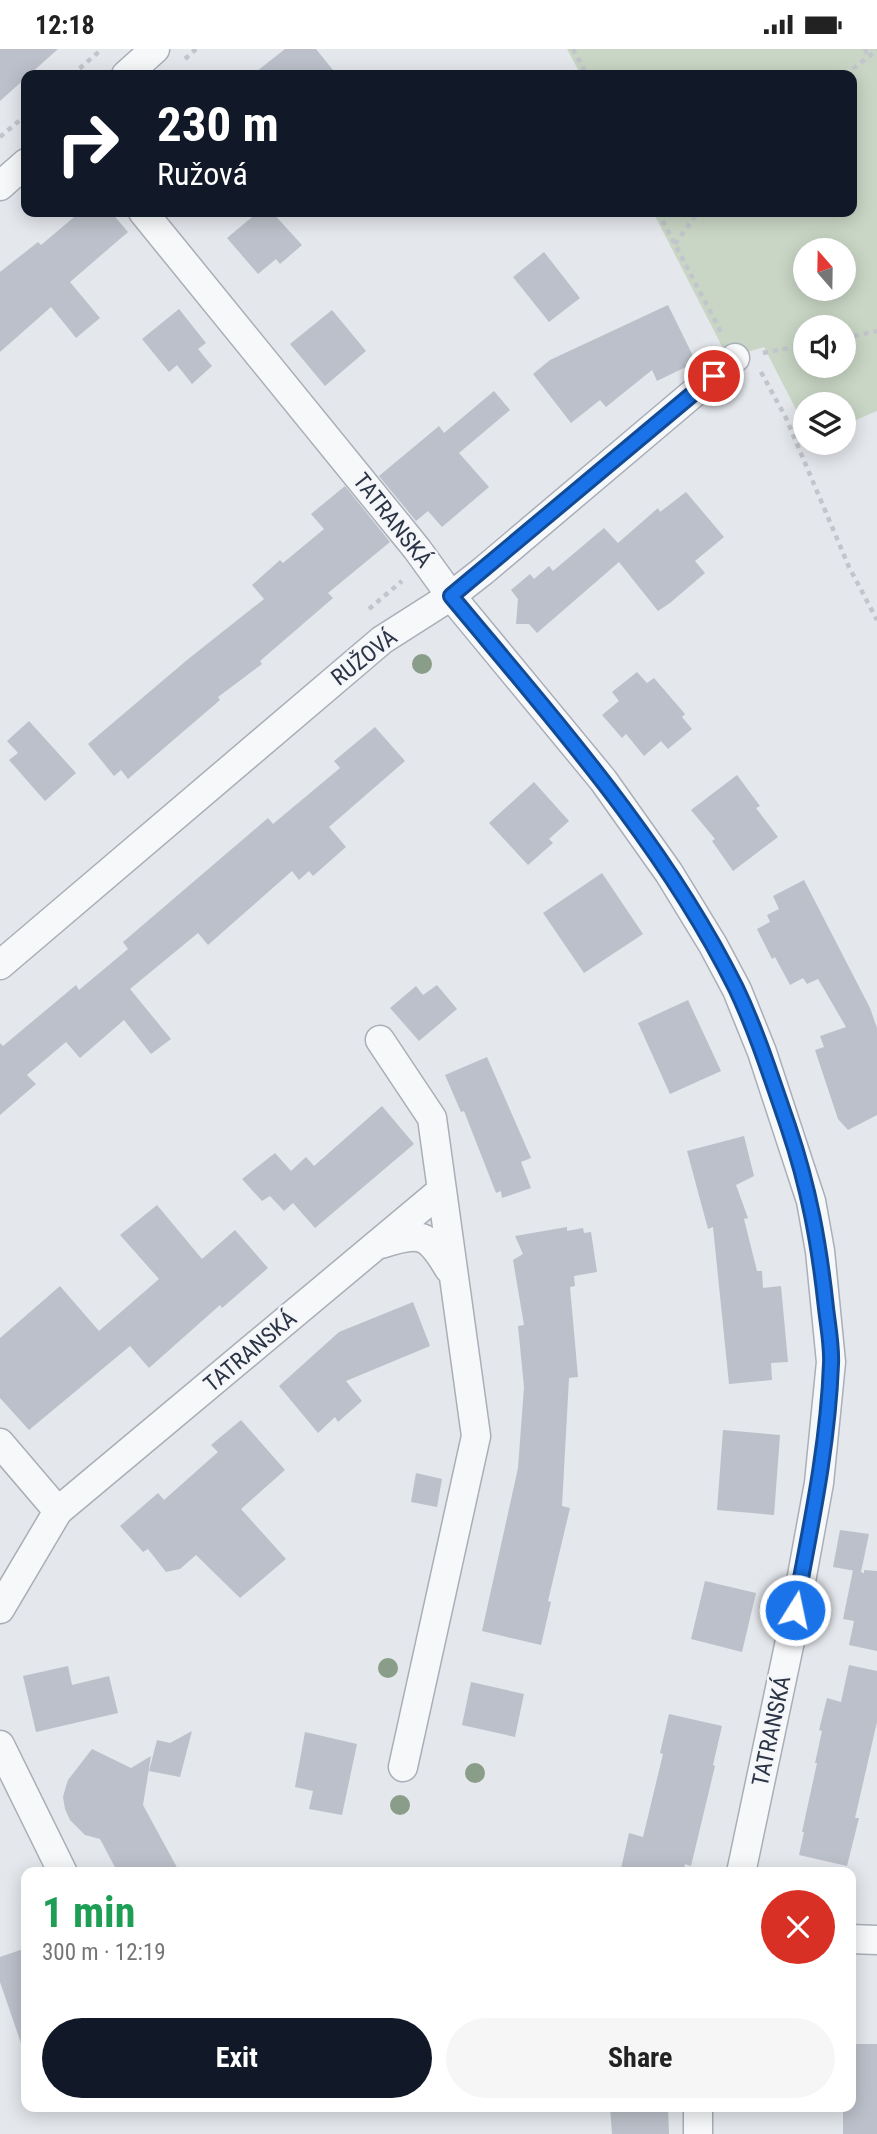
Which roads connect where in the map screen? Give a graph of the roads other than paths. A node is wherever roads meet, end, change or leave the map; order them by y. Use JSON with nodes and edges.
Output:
{"nodes":[{"id":1,"x":155,"y":49,"type":"edge"},
{"id":2,"x":132,"y":70,"type":"edge"},
{"id":3,"x":21,"y":167,"type":"edge"},
{"id":4,"x":0,"y":186,"type":"edge"},
{"id":5,"x":147,"y":217,"type":"edge"},
{"id":6,"x":735,"y":358,"type":"road end"},
{"id":7,"x":451,"y":596,"type":"junction"},
{"id":8,"x":0,"y":965,"type":"edge"},
{"id":9,"x":380,"y":1040,"type":"dead end"},
{"id":10,"x":442,"y":1191,"type":"junction"},
{"id":11,"x":375,"y":1246,"type":"junction"},
{"id":12,"x":454,"y":1277,"type":"junction"},
{"id":13,"x":0,"y":1443,"type":"edge"},
{"id":14,"x":58,"y":1511,"type":"junction"},
{"id":15,"x":0,"y":1609,"type":"edge"},
{"id":16,"x":0,"y":1745,"type":"edge"},
{"id":17,"x":403,"y":1767,"type":"dead end"},
{"id":18,"x":60,"y":1867,"type":"edge"},
{"id":19,"x":742,"y":1867,"type":"edge"},
{"id":20,"x":856,"y":1939,"type":"edge"},
{"id":21,"x":877,"y":1940,"type":"edge"},
{"id":22,"x":698,"y":2112,"type":"edge"},
{"id":23,"x":698,"y":2134,"type":"edge"}],
"edges":[{"from":1,"to":2,"type":"street"},
{"from":3,"to":4,"type":"street"},
{"from":5,"to":7,"type":"street","name":"TATRANSKÁ"},
{"from":6,"to":7,"type":"street","name":"RUŽOVÁ"},
{"from":7,"to":8,"type":"street","name":"RUŽOVÁ"},
{"from":7,"to":19,"type":"street","name":"TATRANSKÁ"},
{"from":9,"to":10,"type":"street"},
{"from":10,"to":11,"type":"street","name":"TATRANSKÁ"},
{"from":10,"to":12,"type":"street"},
{"from":11,"to":12,"type":"street"},
{"from":11,"to":14,"type":"street","name":"TATRANSKÁ"},
{"from":12,"to":17,"type":"street"},
{"from":13,"to":14,"type":"street"},
{"from":14,"to":15,"type":"street","name":"TATRANSKÁ"},
{"from":16,"to":18,"type":"street"},
{"from":20,"to":21,"type":"street"},
{"from":22,"to":23,"type":"street"}]}
